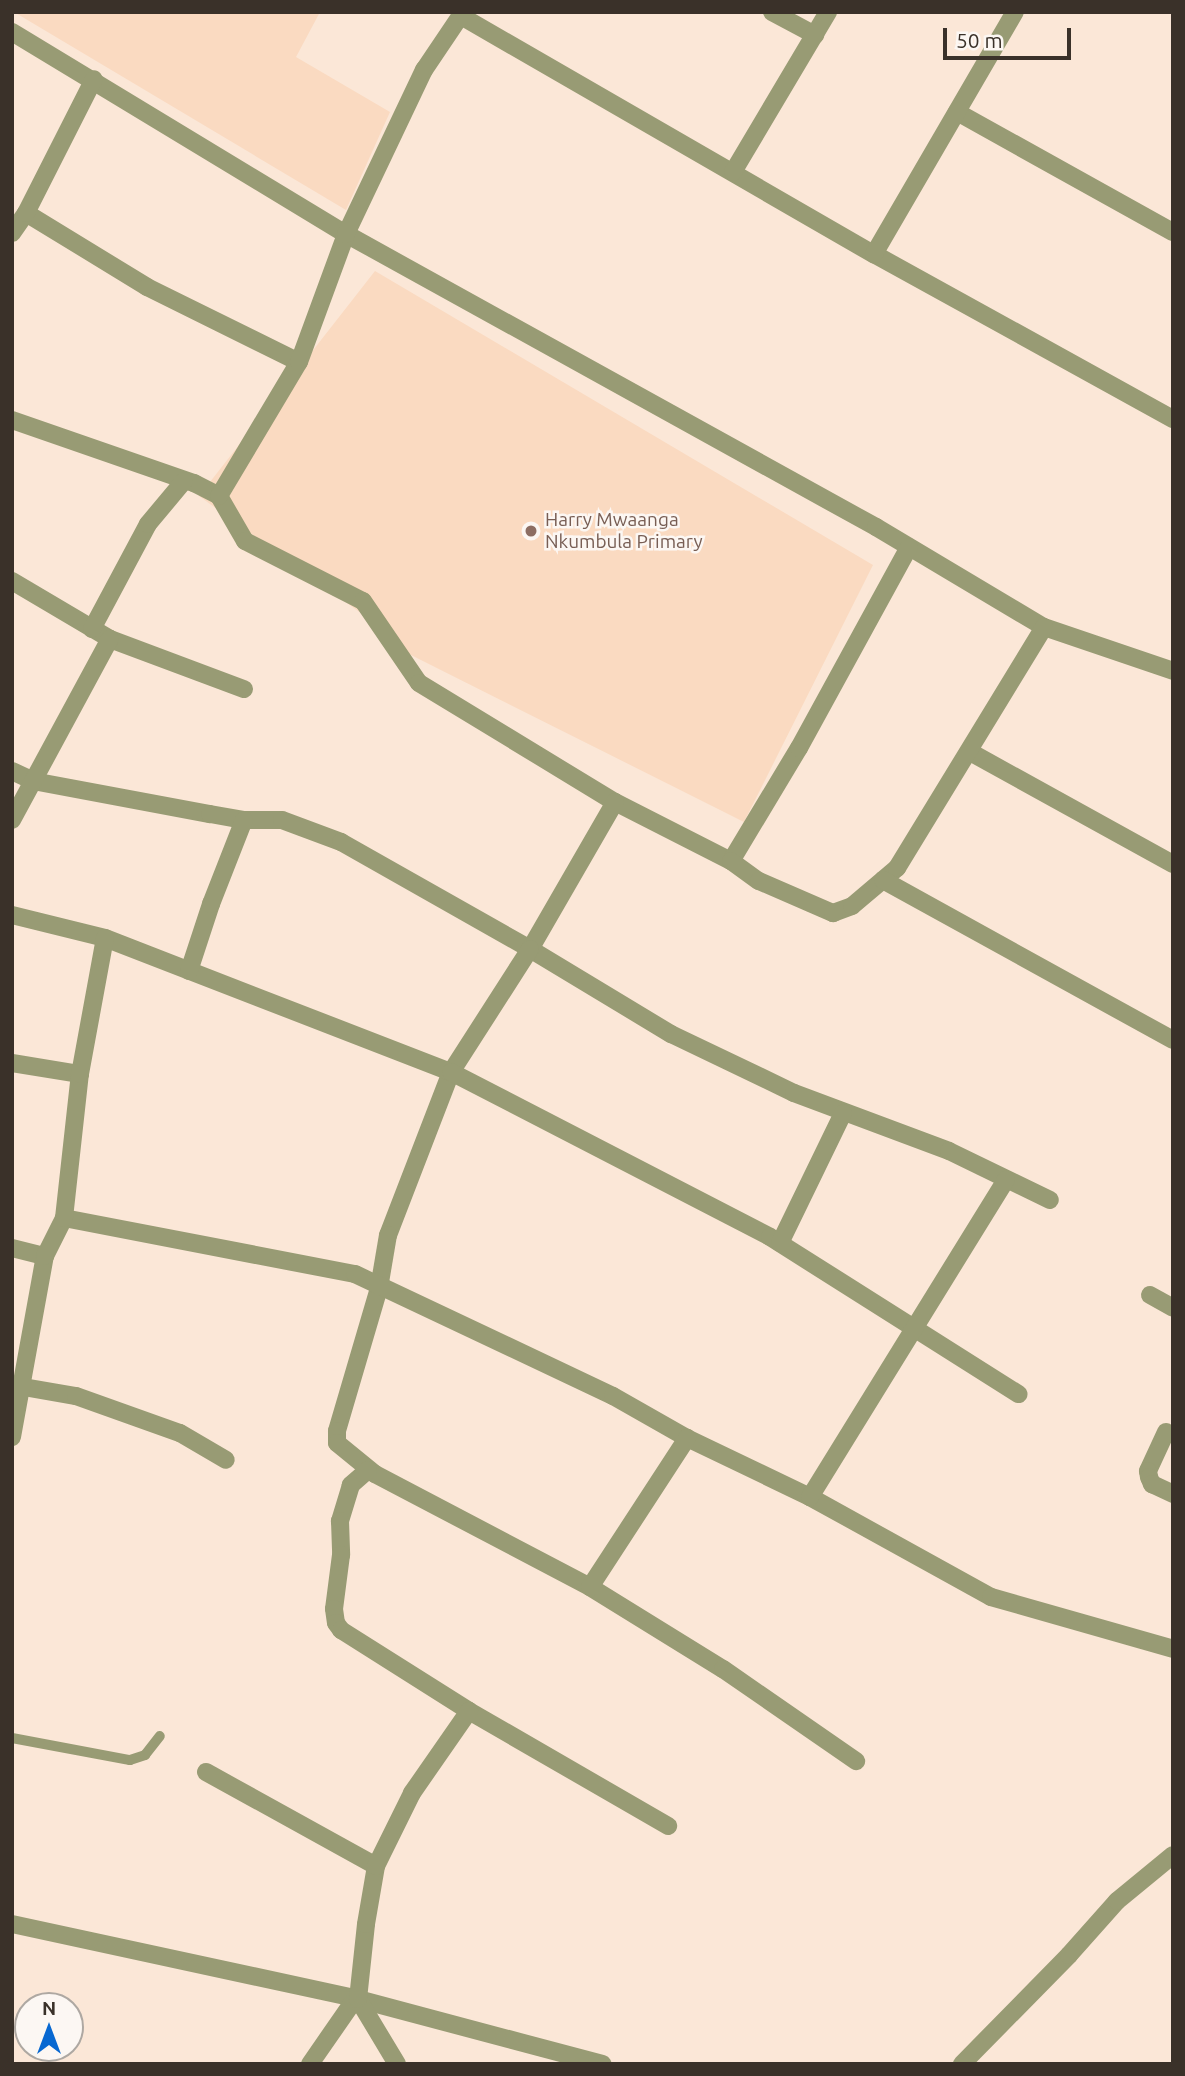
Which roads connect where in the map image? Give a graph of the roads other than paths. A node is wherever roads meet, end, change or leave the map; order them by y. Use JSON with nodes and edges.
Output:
{"nodes":[{"id":1,"x":772,"y":12,"type":"edge"},
{"id":2,"x":828,"y":12,"type":"edge"},
{"id":3,"x":1015,"y":12,"type":"edge"},
{"id":4,"x":462,"y":14,"type":"edge"},
{"id":5,"x":12,"y":32,"type":"edge"},
{"id":6,"x":815,"y":35,"type":"junction"},
{"id":7,"x":94,"y":79,"type":"junction"},
{"id":8,"x":957,"y":112,"type":"junction"},
{"id":9,"x":733,"y":172,"type":"junction"},
{"id":10,"x":26,"y":213,"type":"junction"},
{"id":11,"x":1173,"y":232,"type":"edge"},
{"id":12,"x":12,"y":233,"type":"edge"},
{"id":13,"x":346,"y":234,"type":"junction"},
{"id":14,"x":874,"y":254,"type":"junction"},
{"id":15,"x":299,"y":362,"type":"junction"},
{"id":16,"x":1173,"y":419,"type":"edge"},
{"id":17,"x":12,"y":420,"type":"edge"},
{"id":18,"x":184,"y":481,"type":"junction"},
{"id":19,"x":219,"y":496,"type":"junction"},
{"id":20,"x":909,"y":547,"type":"junction"},
{"id":21,"x":12,"y":581,"type":"edge"},
{"id":22,"x":1044,"y":626,"type":"junction"},
{"id":23,"x":92,"y":629,"type":"junction"},
{"id":24,"x":110,"y":639,"type":"junction"},
{"id":25,"x":1173,"y":671,"type":"edge"},
{"id":26,"x":244,"y":689,"type":"dead end"},
{"id":27,"x":970,"y":752,"type":"junction"},
{"id":28,"x":12,"y":771,"type":"edge"},
{"id":29,"x":33,"y":781,"type":"junction"},
{"id":30,"x":615,"y":802,"type":"junction"},
{"id":31,"x":12,"y":820,"type":"edge"},
{"id":32,"x":244,"y":820,"type":"junction"},
{"id":33,"x":731,"y":861,"type":"junction"},
{"id":34,"x":1173,"y":864,"type":"edge"},
{"id":35,"x":883,"y":880,"type":"junction"},
{"id":36,"x":12,"y":915,"type":"edge"},
{"id":37,"x":105,"y":938,"type":"junction"},
{"id":38,"x":530,"y":948,"type":"junction"},
{"id":39,"x":190,"y":971,"type":"junction"},
{"id":40,"x":1173,"y":1040,"type":"edge"},
{"id":41,"x":12,"y":1063,"type":"edge"},
{"id":42,"x":451,"y":1072,"type":"junction"},
{"id":43,"x":80,"y":1074,"type":"junction"},
{"id":44,"x":843,"y":1112,"type":"junction"},
{"id":45,"x":1006,"y":1180,"type":"junction"},
{"id":46,"x":1050,"y":1200,"type":"dead end"},
{"id":47,"x":64,"y":1219,"type":"junction"},
{"id":48,"x":780,"y":1243,"type":"junction"},
{"id":49,"x":12,"y":1248,"type":"edge"},
{"id":50,"x":45,"y":1256,"type":"junction"},
{"id":51,"x":379,"y":1288,"type":"junction"},
{"id":52,"x":1150,"y":1295,"type":"dead end"},
{"id":53,"x":1173,"y":1308,"type":"edge"},
{"id":54,"x":915,"y":1329,"type":"junction"},
{"id":55,"x":17,"y":1386,"type":"edge"},
{"id":56,"x":1018,"y":1394,"type":"dead end"},
{"id":57,"x":1166,"y":1432,"type":"dead end"},
{"id":58,"x":12,"y":1437,"type":"edge"},
{"id":59,"x":687,"y":1438,"type":"junction"},
{"id":60,"x":226,"y":1460,"type":"dead end"},
{"id":61,"x":369,"y":1470,"type":"junction"},
{"id":62,"x":1173,"y":1494,"type":"edge"},
{"id":63,"x":810,"y":1497,"type":"junction"},
{"id":64,"x":590,"y":1587,"type":"junction"},
{"id":65,"x":1173,"y":1649,"type":"edge"},
{"id":66,"x":469,"y":1712,"type":"junction"},
{"id":67,"x":160,"y":1736,"type":"dead end"},
{"id":68,"x":12,"y":1738,"type":"edge"},
{"id":69,"x":856,"y":1761,"type":"dead end"},
{"id":70,"x":206,"y":1772,"type":"dead end"},
{"id":71,"x":668,"y":1826,"type":"dead end"},
{"id":72,"x":1173,"y":1855,"type":"edge"},
{"id":73,"x":376,"y":1866,"type":"junction"},
{"id":74,"x":12,"y":1924,"type":"edge"},
{"id":75,"x":357,"y":1999,"type":"junction"},
{"id":76,"x":310,"y":2064,"type":"edge"},
{"id":77,"x":397,"y":2064,"type":"edge"},
{"id":78,"x":602,"y":2064,"type":"edge"},
{"id":79,"x":962,"y":2064,"type":"edge"}],
"edges":[{"from":1,"to":6,"type":"street"},
{"from":2,"to":6,"type":"street"},
{"from":3,"to":8,"type":"street"},
{"from":4,"to":9,"type":"street"},
{"from":4,"to":13,"type":"street"},
{"from":5,"to":7,"type":"street"},
{"from":6,"to":9,"type":"street"},
{"from":7,"to":10,"type":"street"},
{"from":7,"to":13,"type":"street"},
{"from":8,"to":11,"type":"street"},
{"from":8,"to":14,"type":"street"},
{"from":9,"to":14,"type":"street"},
{"from":10,"to":12,"type":"street"},
{"from":10,"to":15,"type":"street"},
{"from":13,"to":15,"type":"street"},
{"from":13,"to":20,"type":"street"},
{"from":14,"to":16,"type":"street"},
{"from":15,"to":19,"type":"street"},
{"from":17,"to":18,"type":"street"},
{"from":18,"to":19,"type":"street"},
{"from":18,"to":23,"type":"street"},
{"from":19,"to":30,"type":"street"},
{"from":20,"to":22,"type":"street"},
{"from":20,"to":33,"type":"street"},
{"from":21,"to":23,"type":"street"},
{"from":22,"to":25,"type":"street"},
{"from":22,"to":27,"type":"street"},
{"from":23,"to":24,"type":"street"},
{"from":24,"to":26,"type":"street"},
{"from":24,"to":29,"type":"street"},
{"from":27,"to":34,"type":"street"},
{"from":27,"to":35,"type":"street"},
{"from":28,"to":29,"type":"street"},
{"from":29,"to":31,"type":"street"},
{"from":29,"to":32,"type":"street"},
{"from":30,"to":33,"type":"street"},
{"from":30,"to":38,"type":"street"},
{"from":32,"to":38,"type":"street"},
{"from":32,"to":39,"type":"street"},
{"from":33,"to":35,"type":"street"},
{"from":35,"to":40,"type":"street"},
{"from":36,"to":37,"type":"street"},
{"from":37,"to":39,"type":"street"},
{"from":37,"to":43,"type":"street"},
{"from":38,"to":42,"type":"street"},
{"from":38,"to":44,"type":"street"},
{"from":39,"to":42,"type":"street"},
{"from":41,"to":43,"type":"street"},
{"from":42,"to":48,"type":"street"},
{"from":42,"to":51,"type":"street"},
{"from":43,"to":47,"type":"street"},
{"from":44,"to":45,"type":"street"},
{"from":44,"to":48,"type":"street"},
{"from":45,"to":46,"type":"street"},
{"from":45,"to":54,"type":"street"},
{"from":47,"to":50,"type":"street"},
{"from":47,"to":51,"type":"street"},
{"from":48,"to":54,"type":"street"},
{"from":49,"to":50,"type":"street"},
{"from":50,"to":55,"type":"street"},
{"from":51,"to":59,"type":"street"},
{"from":51,"to":61,"type":"street"},
{"from":52,"to":53,"type":"street"},
{"from":54,"to":56,"type":"street"},
{"from":54,"to":63,"type":"street"},
{"from":55,"to":58,"type":"street"},
{"from":55,"to":60,"type":"street"},
{"from":57,"to":62,"type":"street"},
{"from":59,"to":63,"type":"street"},
{"from":59,"to":64,"type":"street"},
{"from":61,"to":64,"type":"street"},
{"from":61,"to":66,"type":"street"},
{"from":63,"to":65,"type":"street"},
{"from":64,"to":69,"type":"street"},
{"from":66,"to":71,"type":"street"},
{"from":66,"to":73,"type":"street"},
{"from":67,"to":68,"type":"lane"},
{"from":70,"to":73,"type":"street"},
{"from":72,"to":79,"type":"street"},
{"from":73,"to":75,"type":"street"},
{"from":74,"to":75,"type":"street"},
{"from":75,"to":76,"type":"street"},
{"from":75,"to":77,"type":"street"},
{"from":75,"to":78,"type":"street"}]}
